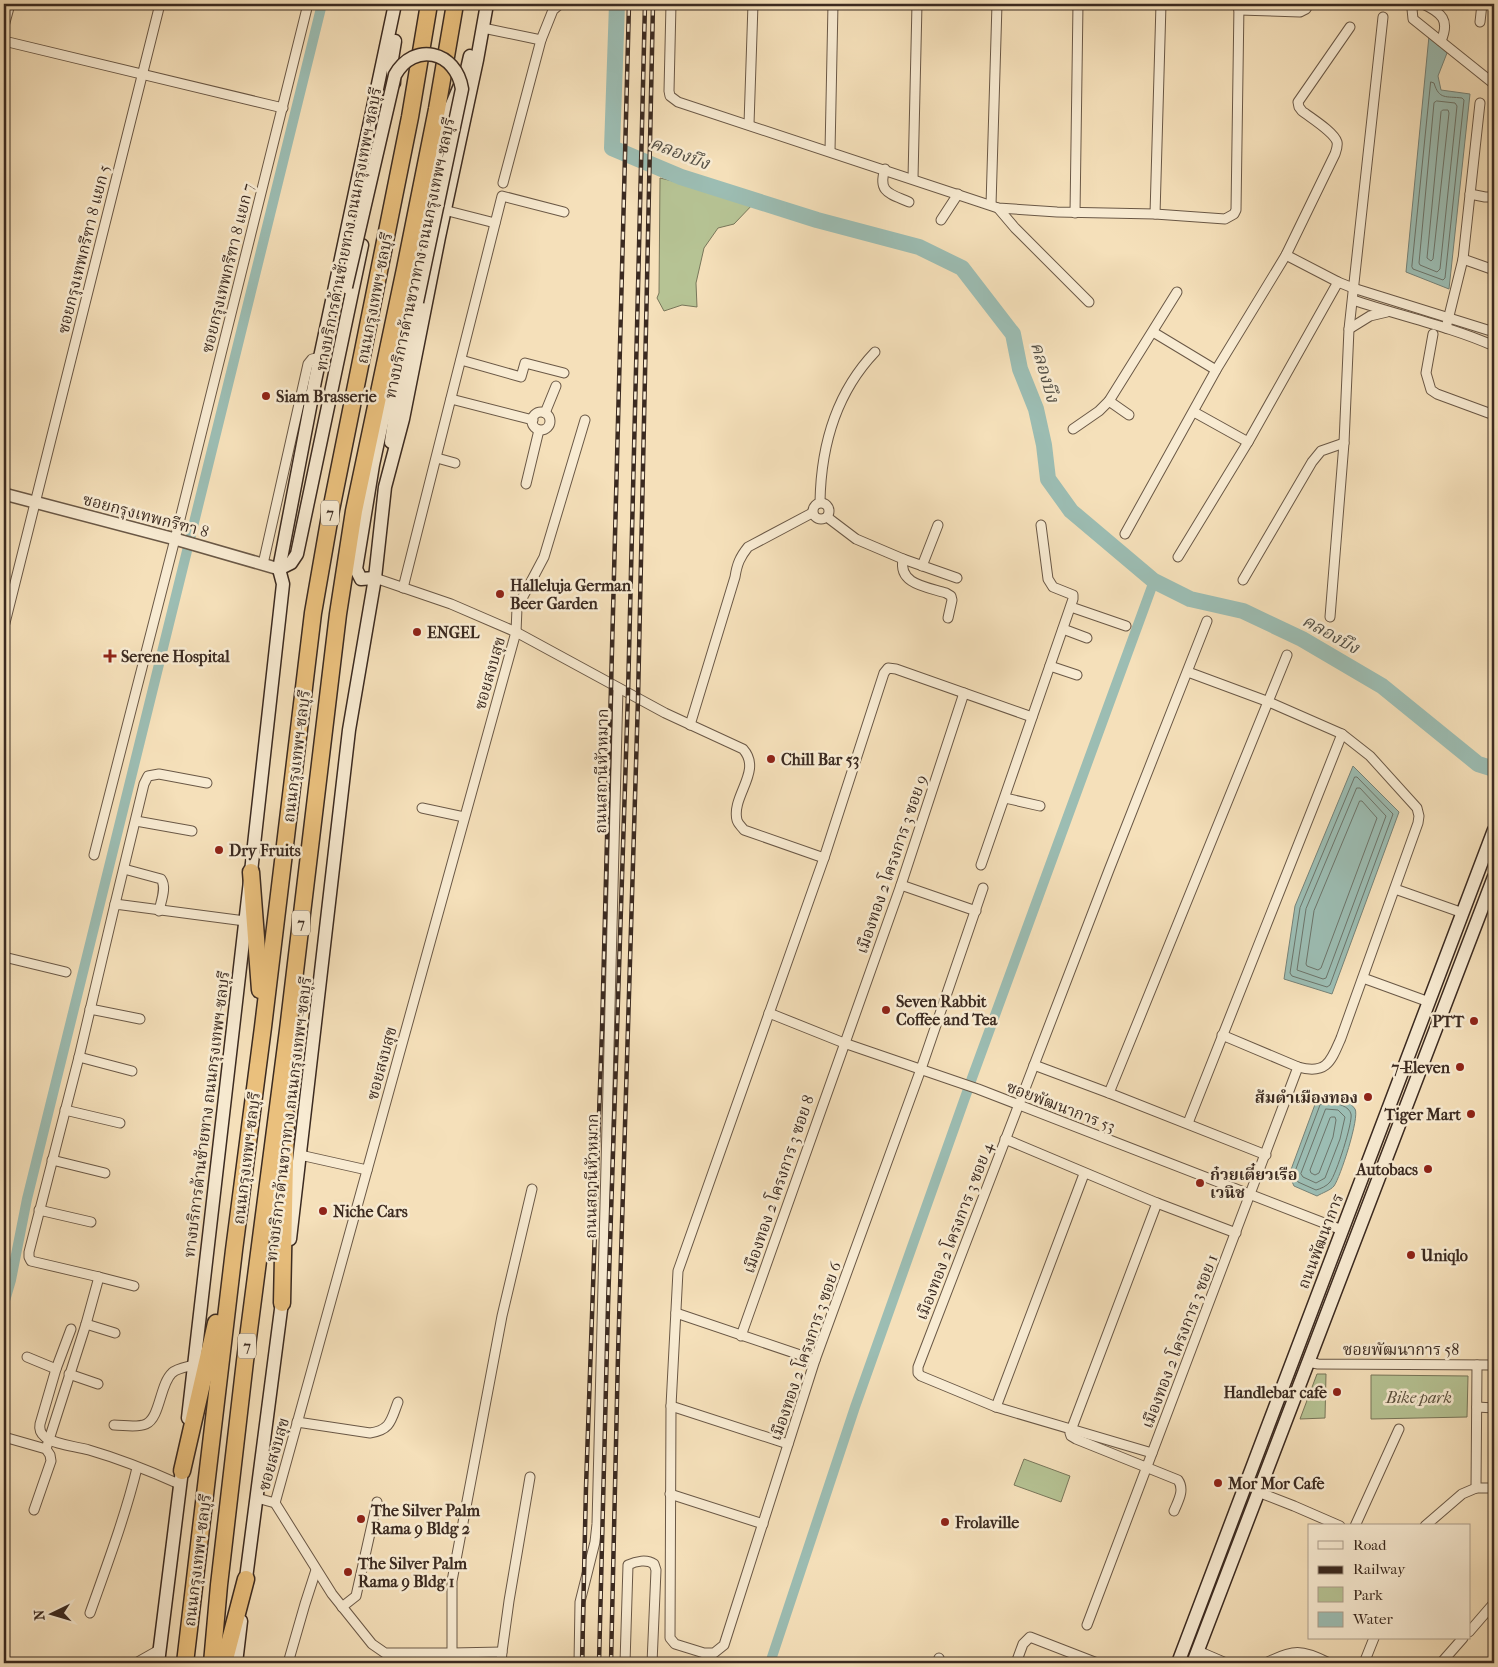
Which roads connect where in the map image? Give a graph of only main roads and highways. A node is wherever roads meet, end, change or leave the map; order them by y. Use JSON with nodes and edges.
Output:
{"nodes":[{"id":1,"x":396,"y":4,"type":"edge"},
{"id":2,"x":429,"y":4,"type":"edge"},
{"id":3,"x":455,"y":4,"type":"edge"},
{"id":4,"x":478,"y":4,"type":"edge"},
{"id":5,"x":486,"y":4,"type":"edge"},
{"id":6,"x":306,"y":429,"type":"junction"},
{"id":7,"x":299,"y":466,"type":"junction"},
{"id":8,"x":315,"y":471,"type":"junction"},
{"id":9,"x":385,"y":487,"type":"junction"},
{"id":10,"x":300,"y":544,"type":"junction"},
{"id":11,"x":282,"y":550,"type":"junction"},
{"id":12,"x":279,"y":568,"type":"junction"},
{"id":13,"x":375,"y":578,"type":"junction"},
{"id":14,"x":1494,"y":830,"type":"edge"},
{"id":15,"x":251,"y":872,"type":"junction"},
{"id":16,"x":1494,"y":877,"type":"edge"},
{"id":17,"x":1446,"y":956,"type":"junction"},
{"id":18,"x":1461,"y":963,"type":"junction"},
{"id":19,"x":263,"y":1027,"type":"junction"},
{"id":20,"x":288,"y":1030,"type":"junction"},
{"id":21,"x":1342,"y":1230,"type":"junction"},
{"id":22,"x":1359,"y":1230,"type":"junction"},
{"id":23,"x":234,"y":1250,"type":"junction"},
{"id":24,"x":282,"y":1303,"type":"junction"},
{"id":25,"x":1294,"y":1356,"type":"junction"},
{"id":26,"x":1308,"y":1362,"type":"junction"},
{"id":27,"x":180,"y":1478,"type":"junction"},
{"id":28,"x":246,"y":1579,"type":"junction"},
{"id":29,"x":159,"y":1657,"type":"edge"},
{"id":30,"x":1196,"y":1657,"type":"edge"},
{"id":31,"x":185,"y":1663,"type":"edge"},
{"id":32,"x":212,"y":1663,"type":"edge"},
{"id":33,"x":224,"y":1663,"type":"edge"},
{"id":34,"x":236,"y":1663,"type":"edge"},
{"id":35,"x":1178,"y":1663,"type":"edge"}],
"edges":[{"from":1,"to":6,"type":"main road","name":"ทางบริการด้านซ้ายทาง ถนนกรุงเทพฯ-ชลบุรี"},
{"from":1,"to":8,"type":"main road","name":"ทางบริการด้านซ้ายทาง ถนนกรุงเทพฯ-ชลบุรี"},
{"from":2,"to":19,"type":"highway","name":"ถนนกรุงเทพฯ-ชลบุรี","number":"7"},
{"from":3,"to":20,"type":"highway","name":"ถนนกรุงเทพฯ-ชลบุรี","number":"7"},
{"from":4,"to":13,"type":"main road","name":"ทางบริการด้านขวาทาง ถนนกรุงเทพฯ-ชลบุรี"},
{"from":5,"to":9,"type":"main road","name":"ทางบริการด้านขวาทาง ถนนกรุงเทพฯ-ชลบุรี"},
{"from":6,"to":7,"type":"main road","name":"ทางบริการด้านซ้ายทาง ถนนกรุงเทพฯ-ชลบุรี"},
{"from":6,"to":9,"type":"main road","bridge":true},
{"from":7,"to":8,"type":"main road"},
{"from":7,"to":11,"type":"main road","name":"ทางบริการด้านซ้ายทาง ถนนกรุงเทพฯ-ชลบุรี"},
{"from":8,"to":10,"type":"main road","name":"ทางบริการด้านซ้ายทาง ถนนกรุงเทพฯ-ชลบุรี"},
{"from":9,"to":13,"type":"main road","name":"ทางบริการด้านขวาทาง ถนนกรุงเทพฯ-ชลบุรี"},
{"from":10,"to":11,"type":"main road"},
{"from":10,"to":12,"type":"main road","name":"ทางบริการด้านซ้ายทาง ถนนกรุงเทพฯ-ชลบุรี"},
{"from":11,"to":12,"type":"main road","name":"ทางบริการด้านซ้ายทาง ถนนกรุงเทพฯ-ชลบุรี"},
{"from":12,"to":15,"type":"main road","name":"ทางบริการด้านซ้ายทาง ถนนกรุงเทพฯ-ชลบุรี"},
{"from":13,"to":24,"type":"main road","name":"ทางบริการด้านขวาทาง ถนนกรุงเทพฯ-ชลบุรี"},
{"from":14,"to":17,"type":"main road","name":"ถนนพัฒนาการ"},
{"from":15,"to":19,"type":"highway"},
{"from":15,"to":27,"type":"main road","name":"ทางบริการด้านซ้ายทาง ถนนกรุงเทพฯ-ชลบุรี"},
{"from":16,"to":18,"type":"main road","name":"ถนนพัฒนาการ"},
{"from":17,"to":18,"type":"main road"},
{"from":17,"to":21,"type":"main road","name":"ถนนพัฒนาการ"},
{"from":18,"to":22,"type":"main road","name":"ถนนพัฒนาการ"},
{"from":19,"to":23,"type":"highway","name":"ถนนกรุงเทพฯ-ชลบุรี","number":"7"},
{"from":20,"to":24,"type":"highway"},
{"from":20,"to":32,"type":"highway","name":"ถนนกรุงเทพฯ-ชลบุรี","number":"7"},
{"from":21,"to":22,"type":"main road"},
{"from":21,"to":25,"type":"main road","name":"ถนนพัฒนาการ"},
{"from":22,"to":26,"type":"main road","name":"ถนนพัฒนาการ"},
{"from":23,"to":27,"type":"highway"},
{"from":23,"to":31,"type":"highway","name":"ถนนกรุงเทพฯ-ชลบุรี","number":"7"},
{"from":24,"to":28,"type":"main road","name":"ทางบริการด้านขวาทาง ถนนกรุงเทพฯ-ชลบุรี"},
{"from":25,"to":26,"type":"main road"},
{"from":25,"to":35,"type":"main road","name":"ถนนพัฒนาการ"},
{"from":26,"to":30,"type":"main road","name":"ถนนพัฒนาการ"},
{"from":27,"to":29,"type":"main road","name":"ทางบริการด้านซ้ายทาง ถนนกรุงเทพฯ-ชลบุรี"},
{"from":28,"to":33,"type":"highway"},
{"from":28,"to":34,"type":"main road","name":"ทางบริการด้านขวาทาง ถนนกรุงเทพฯ-ชลบุรี"}]}
